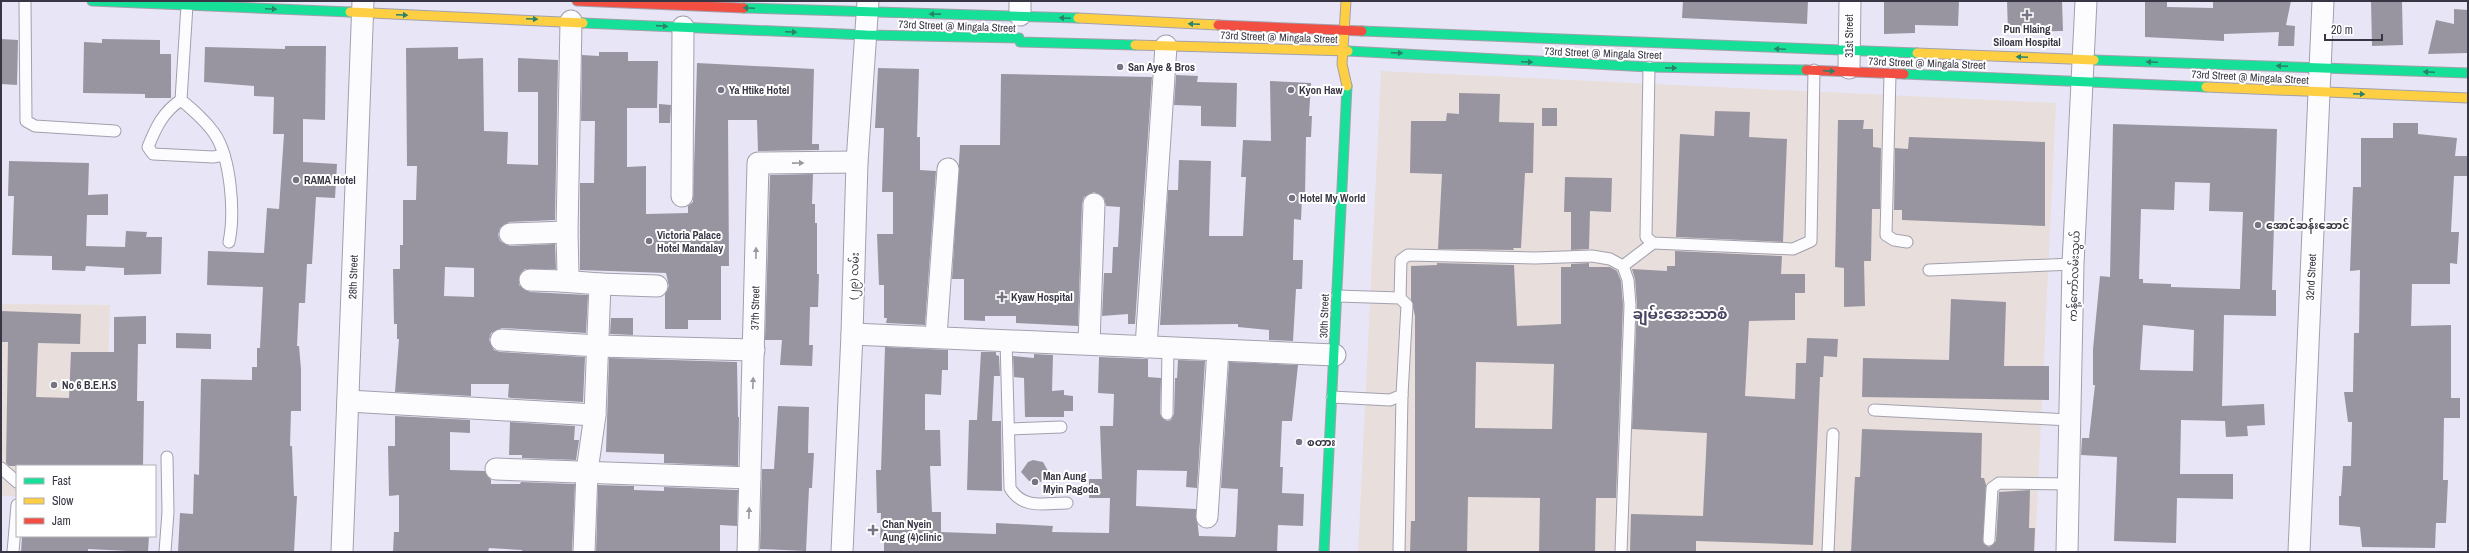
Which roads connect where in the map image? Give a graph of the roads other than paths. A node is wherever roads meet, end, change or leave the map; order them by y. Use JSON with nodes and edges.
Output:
{"nodes":[{"id":1,"x":25,"y":1,"type":"edge"},
{"id":2,"x":92,"y":1,"type":"edge"},
{"id":3,"x":577,"y":1,"type":"edge"},
{"id":4,"x":1346,"y":1,"type":"edge"},
{"id":5,"x":1850,"y":1,"type":"edge"},
{"id":6,"x":2086,"y":1,"type":"edge"},
{"id":7,"x":2323,"y":1,"type":"edge"},
{"id":8,"x":187,"y":5,"type":"junction"},
{"id":9,"x":363,"y":7,"type":"edge"},
{"id":10,"x":867,"y":7,"type":"edge"},
{"id":11,"x":1020,"y":8,"type":"edge"},
{"id":12,"x":1360,"y":18,"type":"dead end"},
{"id":13,"x":571,"y":21,"type":"junction"},
{"id":14,"x":683,"y":28,"type":"junction"},
{"id":15,"x":1344,"y":30,"type":"junction"},
{"id":16,"x":1359,"y":30,"type":"junction"},
{"id":17,"x":866,"y":35,"type":"junction"},
{"id":18,"x":1166,"y":46,"type":"junction"},
{"id":19,"x":1343,"y":51,"type":"junction"},
{"id":20,"x":1358,"y":51,"type":"junction"},
{"id":21,"x":1849,"y":51,"type":"junction"},
{"id":22,"x":2083,"y":60,"type":"junction"},
{"id":23,"x":1358,"y":64,"type":"dead end"},
{"id":24,"x":1649,"y":67,"type":"junction"},
{"id":25,"x":2321,"y":68,"type":"junction"},
{"id":26,"x":1814,"y":70,"type":"junction"},
{"id":27,"x":1849,"y":72,"type":"junction"},
{"id":28,"x":1354,"y":73,"type":"dead end"},
{"id":29,"x":2468,"y":73,"type":"edge"},
{"id":30,"x":1890,"y":74,"type":"junction"},
{"id":31,"x":1348,"y":81,"type":"junction"},
{"id":32,"x":2082,"y":81,"type":"junction"},
{"id":33,"x":2320,"y":93,"type":"junction"},
{"id":34,"x":2468,"y":98,"type":"edge"},
{"id":35,"x":181,"y":100,"type":"junction"},
{"id":36,"x":115,"y":131,"type":"dead end"},
{"id":37,"x":224,"y":155,"type":"junction"},
{"id":38,"x":857,"y":162,"type":"junction"},
{"id":39,"x":948,"y":169,"type":"dead end"},
{"id":40,"x":682,"y":196,"type":"dead end"},
{"id":41,"x":1094,"y":204,"type":"dead end"},
{"id":42,"x":567,"y":232,"type":"junction"},
{"id":43,"x":510,"y":234,"type":"dead end"},
{"id":44,"x":229,"y":242,"type":"dead end"},
{"id":45,"x":1907,"y":242,"type":"dead end"},
{"id":46,"x":1653,"y":243,"type":"junction"},
{"id":47,"x":2074,"y":264,"type":"junction"},
{"id":48,"x":1623,"y":266,"type":"junction"},
{"id":49,"x":1928,"y":270,"type":"dead end"},
{"id":50,"x":530,"y":280,"type":"dead end"},
{"id":51,"x":562,"y":281,"type":"junction"},
{"id":52,"x":600,"y":284,"type":"junction"},
{"id":53,"x":657,"y":286,"type":"dead end"},
{"id":54,"x":1337,"y":296,"type":"junction"},
{"id":55,"x":1400,"y":298,"type":"junction"},
{"id":56,"x":852,"y":334,"type":"junction"},
{"id":57,"x":936,"y":336,"type":"junction"},
{"id":58,"x":501,"y":340,"type":"dead end"},
{"id":59,"x":1006,"y":340,"type":"junction"},
{"id":60,"x":1089,"y":343,"type":"junction"},
{"id":61,"x":598,"y":346,"type":"junction"},
{"id":62,"x":1146,"y":347,"type":"junction"},
{"id":63,"x":1168,"y":347,"type":"junction"},
{"id":64,"x":754,"y":350,"type":"junction"},
{"id":65,"x":1218,"y":350,"type":"junction"},
{"id":66,"x":1334,"y":355,"type":"junction"},
{"id":67,"x":1402,"y":395,"type":"junction"},
{"id":68,"x":1332,"y":397,"type":"junction"},
{"id":69,"x":348,"y":400,"type":"junction"},
{"id":70,"x":1874,"y":410,"type":"dead end"},
{"id":71,"x":1167,"y":414,"type":"dead end"},
{"id":72,"x":595,"y":415,"type":"junction"},
{"id":73,"x":2069,"y":420,"type":"junction"},
{"id":74,"x":1061,"y":427,"type":"dead end"},
{"id":75,"x":1010,"y":430,"type":"junction"},
{"id":76,"x":1833,"y":434,"type":"dead end"},
{"id":77,"x":167,"y":457,"type":"dead end"},
{"id":78,"x":1,"y":468,"type":"edge"},
{"id":79,"x":496,"y":469,"type":"dead end"},
{"id":80,"x":587,"y":471,"type":"junction"},
{"id":81,"x":750,"y":478,"type":"junction"},
{"id":82,"x":16,"y":481,"type":"edge"},
{"id":83,"x":2068,"y":484,"type":"junction"},
{"id":84,"x":1067,"y":503,"type":"dead end"},
{"id":85,"x":16,"y":516,"type":"edge"},
{"id":86,"x":1207,"y":517,"type":"dead end"},
{"id":87,"x":1989,"y":540,"type":"dead end"},
{"id":88,"x":13,"y":552,"type":"edge"},
{"id":89,"x":165,"y":552,"type":"edge"},
{"id":90,"x":342,"y":552,"type":"edge"},
{"id":91,"x":584,"y":552,"type":"edge"},
{"id":92,"x":748,"y":552,"type":"edge"},
{"id":93,"x":842,"y":552,"type":"edge"},
{"id":94,"x":1324,"y":552,"type":"edge"},
{"id":95,"x":1399,"y":552,"type":"edge"},
{"id":96,"x":1621,"y":552,"type":"edge"},
{"id":97,"x":1828,"y":552,"type":"edge"},
{"id":98,"x":2067,"y":552,"type":"edge"},
{"id":99,"x":2299,"y":552,"type":"edge"}],
"edges":[{"from":1,"to":36,"type":"lane"},
{"from":2,"to":8,"type":"main road","name":"73rd Street @ Mingala Street"},
{"from":10,"to":3,"type":"main road","name":"73rd Street @ Mingala Street","one_way":true},
{"from":4,"to":15,"type":"main road","name":"30th Street"},
{"from":5,"to":21,"type":"street","name":"31st Street"},
{"from":6,"to":22,"type":"street","name":"ကန့်ကော်လမ်းသွယ်"},
{"from":7,"to":25,"type":"street","name":"32nd Street"},
{"from":8,"to":9,"type":"main road","name":"73rd Street @ Mingala Street","one_way":true},
{"from":8,"to":35,"type":"lane"},
{"from":9,"to":13,"type":"main road","name":"73rd Street @ Mingala Street","one_way":true},
{"from":9,"to":69,"type":"street","name":"28th Street"},
{"from":11,"to":10,"type":"main road","name":"73rd Street @ Mingala Street","one_way":true},
{"from":10,"to":17,"type":"street","name":"(၂၉) လမ်း"},
{"from":15,"to":11,"type":"main road","name":"73rd Street @ Mingala Street","one_way":true},
{"from":12,"to":16,"type":"main road"},
{"from":13,"to":14,"type":"main road","name":"73rd Street @ Mingala Street","one_way":true},
{"from":13,"to":42,"type":"street"},
{"from":14,"to":17,"type":"main road","name":"73rd Street @ Mingala Street","one_way":true},
{"from":14,"to":40,"type":"street"},
{"from":15,"to":16,"type":"main road","name":"73rd Street @ Mingala Street"},
{"from":15,"to":19,"type":"main road","name":"30th Street"},
{"from":16,"to":20,"type":"main road"},
{"from":21,"to":16,"type":"main road","name":"73rd Street @ Mingala Street","one_way":true},
{"from":17,"to":18,"type":"main road","name":"73rd Street @ Mingala Street"},
{"from":17,"to":38,"type":"street","name":"(၂၉) လမ်း"},
{"from":18,"to":19,"type":"main road","name":"73rd Street @ Mingala Street"},
{"from":18,"to":62,"type":"street"},
{"from":19,"to":20,"type":"main road","name":"73rd Street @ Mingala Street"},
{"from":19,"to":31,"type":"main road","name":"30th Street"},
{"from":20,"to":23,"type":"main road"},
{"from":20,"to":24,"type":"main road","name":"73rd Street @ Mingala Street","one_way":true},
{"from":22,"to":21,"type":"main road","name":"73rd Street @ Mingala Street","one_way":true},
{"from":21,"to":27,"type":"street","name":"31st Street"},
{"from":25,"to":22,"type":"main road","name":"73rd Street @ Mingala Street","one_way":true},
{"from":22,"to":32,"type":"street","name":"ကန့်ကော်လမ်းသွယ်"},
{"from":24,"to":26,"type":"main road","name":"73rd Street @ Mingala Street","one_way":true},
{"from":24,"to":46,"type":"lane"},
{"from":29,"to":25,"type":"main road","name":"73rd Street @ Mingala Street","one_way":true},
{"from":25,"to":33,"type":"street","name":"32nd Street"},
{"from":26,"to":27,"type":"main road","name":"73rd Street @ Mingala Street","one_way":true},
{"from":26,"to":46,"type":"lane"},
{"from":27,"to":30,"type":"main road","name":"73rd Street @ Mingala Street"},
{"from":28,"to":31,"type":"main road"},
{"from":30,"to":32,"type":"main road","name":"73rd Street @ Mingala Street"},
{"from":30,"to":45,"type":"lane"},
{"from":31,"to":54,"type":"main road","name":"30th Street"},
{"from":32,"to":33,"type":"main road","name":"73rd Street @ Mingala Street"},
{"from":32,"to":47,"type":"street","name":"ကန့်ကော်လမ်းသွယ်"},
{"from":33,"to":34,"type":"main road","name":"73rd Street @ Mingala Street","one_way":true},
{"from":33,"to":99,"type":"street","name":"32nd Street"},
{"from":35,"to":37,"type":"lane"},
{"from":35,"to":37,"type":"lane"},
{"from":37,"to":44,"type":"lane"},
{"from":38,"to":56,"type":"street","name":"(၂၉) လမ်း"},
{"from":64,"to":38,"type":"street","name":"37th Street","one_way":true},
{"from":39,"to":57,"type":"street"},
{"from":41,"to":60,"type":"street"},
{"from":42,"to":43,"type":"street"},
{"from":42,"to":51,"type":"street"},
{"from":46,"to":48,"type":"lane"},
{"from":47,"to":49,"type":"lane"},
{"from":47,"to":73,"type":"street","name":"ကန့်ကော်လမ်းသွယ်"},
{"from":48,"to":55,"type":"lane"},
{"from":48,"to":96,"type":"lane"},
{"from":50,"to":51,"type":"street"},
{"from":51,"to":52,"type":"street"},
{"from":52,"to":53,"type":"street"},
{"from":52,"to":61,"type":"street"},
{"from":54,"to":55,"type":"lane"},
{"from":54,"to":66,"type":"main road","name":"30th Street"},
{"from":55,"to":67,"type":"lane"},
{"from":56,"to":57,"type":"street"},
{"from":56,"to":93,"type":"street","name":"(၂၉) လမ်း"},
{"from":57,"to":59,"type":"street"},
{"from":58,"to":61,"type":"street"},
{"from":59,"to":60,"type":"street"},
{"from":59,"to":75,"type":"lane"},
{"from":60,"to":62,"type":"street"},
{"from":61,"to":64,"type":"street"},
{"from":61,"to":72,"type":"street"},
{"from":62,"to":63,"type":"street"},
{"from":63,"to":65,"type":"street"},
{"from":63,"to":71,"type":"lane"},
{"from":81,"to":64,"type":"street","name":"37th Street","one_way":true},
{"from":65,"to":66,"type":"street"},
{"from":65,"to":86,"type":"street"},
{"from":66,"to":68,"type":"main road","name":"30th Street"},
{"from":67,"to":68,"type":"lane"},
{"from":67,"to":95,"type":"lane"},
{"from":68,"to":94,"type":"main road","name":"30th Street"},
{"from":69,"to":72,"type":"street"},
{"from":69,"to":90,"type":"street","name":"28th Street"},
{"from":70,"to":73,"type":"lane"},
{"from":72,"to":80,"type":"street"},
{"from":73,"to":83,"type":"street","name":"ကန့်ကော်လမ်းသွယ်"},
{"from":74,"to":75,"type":"lane"},
{"from":75,"to":84,"type":"lane"},
{"from":76,"to":97,"type":"lane"},
{"from":77,"to":89,"type":"lane"},
{"from":78,"to":82,"type":"lane"},
{"from":79,"to":80,"type":"street"},
{"from":80,"to":81,"type":"street"},
{"from":80,"to":91,"type":"street"},
{"from":92,"to":81,"type":"street","name":"37th Street","one_way":true},
{"from":83,"to":87,"type":"lane"},
{"from":83,"to":98,"type":"street","name":"ကန့်ကော်လမ်းသွယ်"},
{"from":85,"to":88,"type":"lane"}]}
